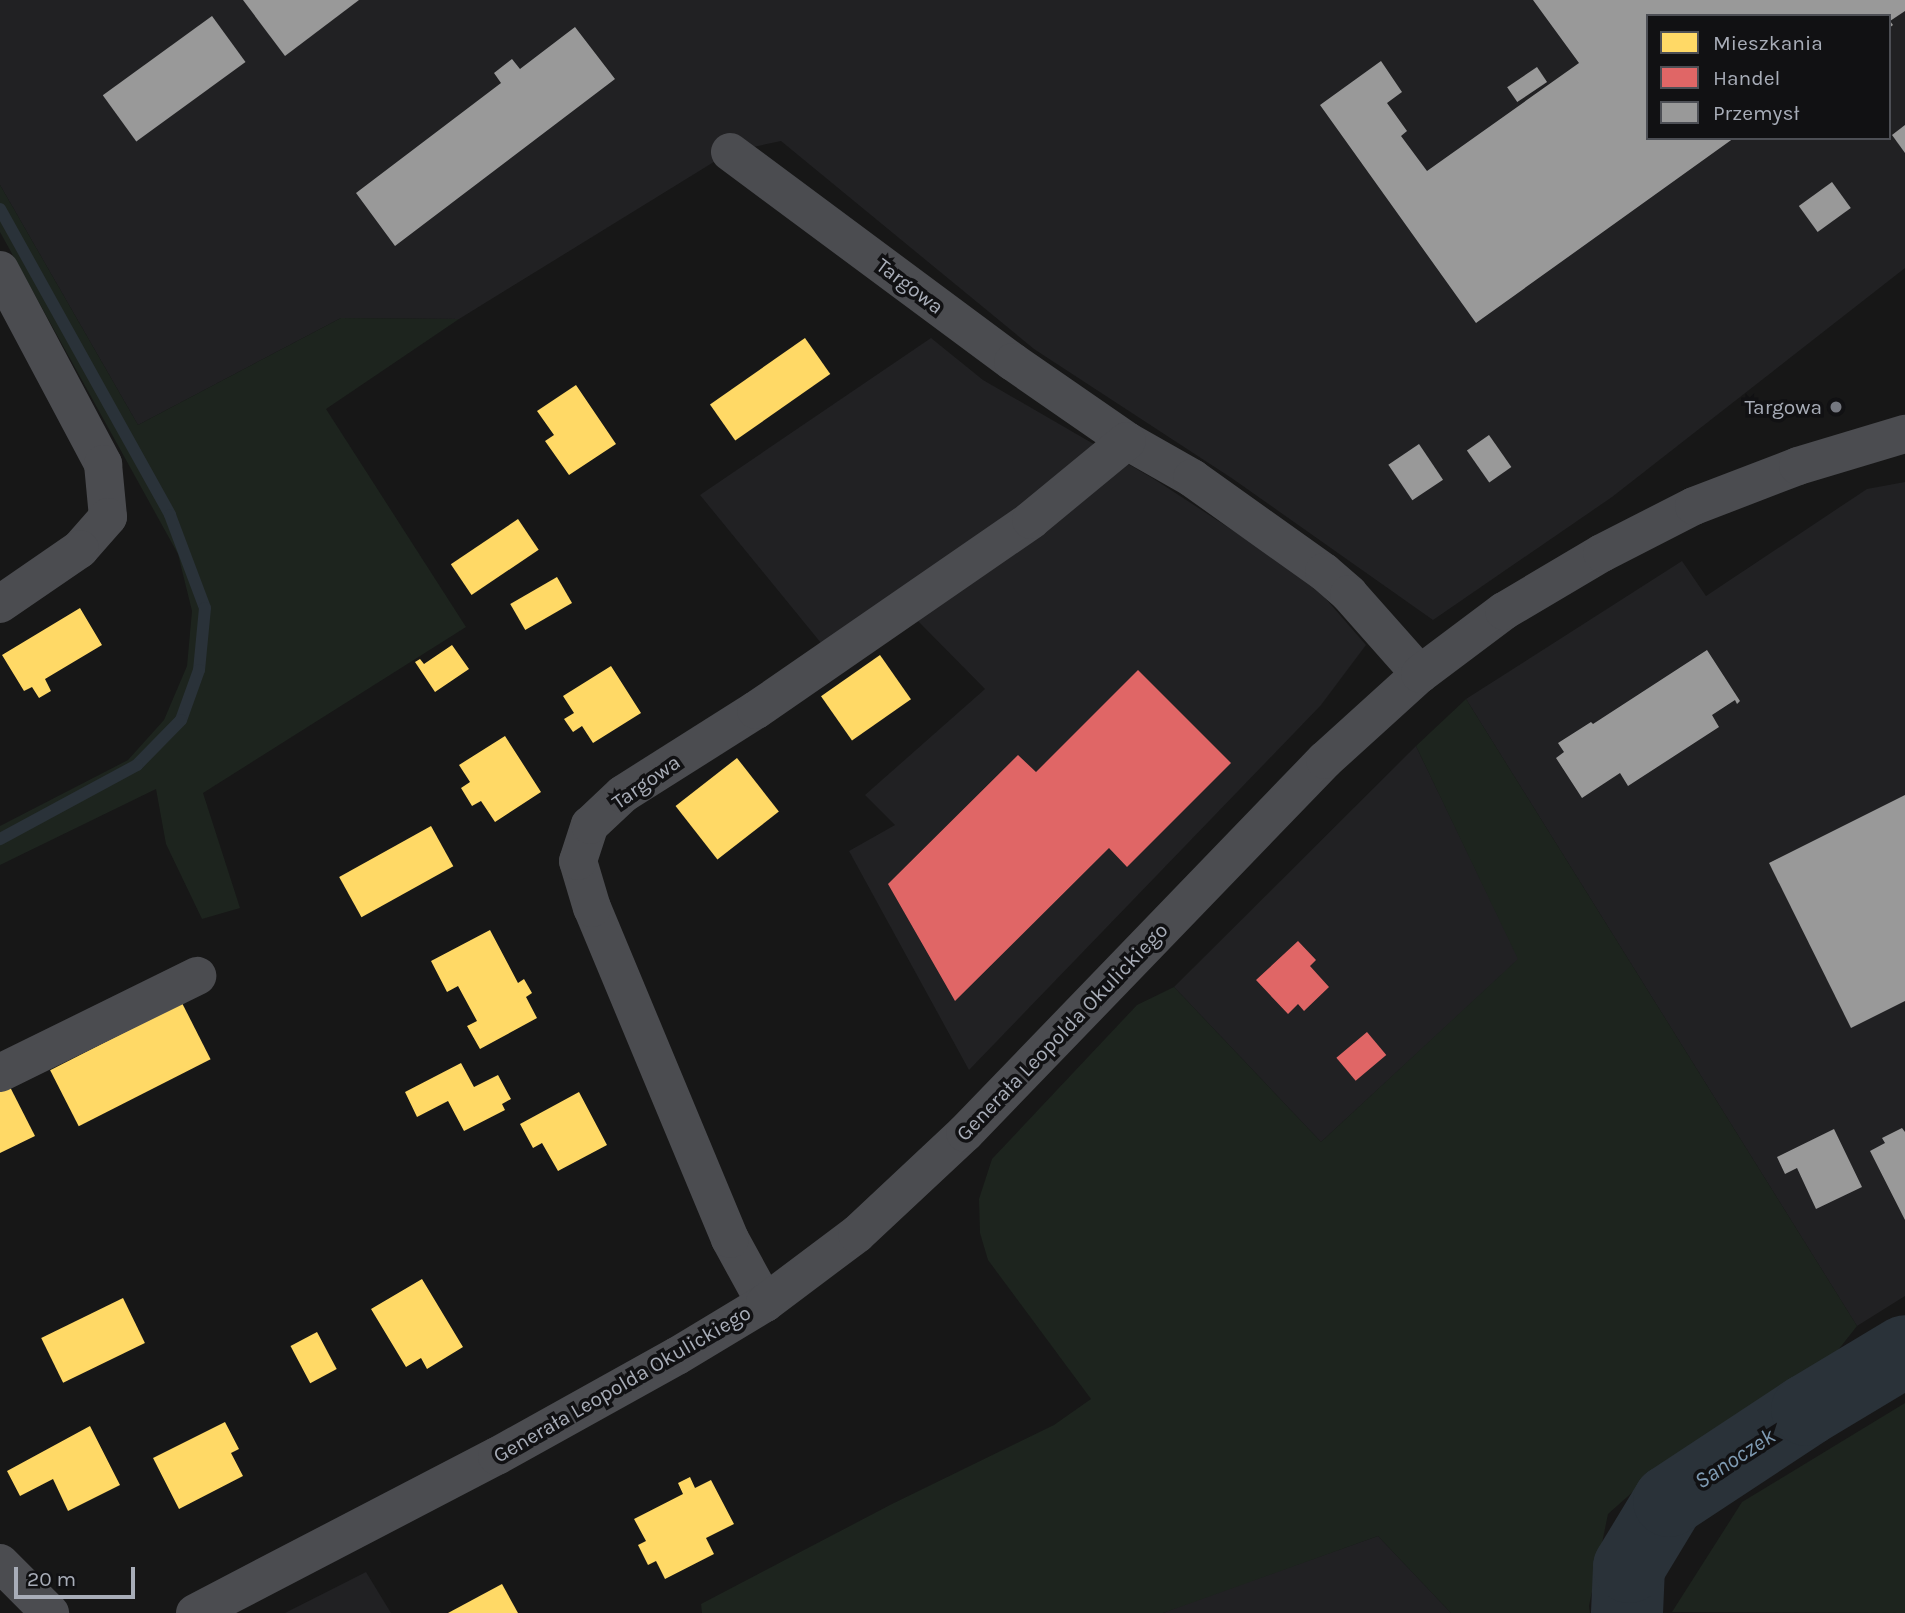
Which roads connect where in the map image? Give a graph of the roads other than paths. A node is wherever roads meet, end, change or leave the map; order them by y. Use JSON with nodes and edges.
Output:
{"nodes":[{"id":1,"x":730,"y":152,"type":"dead end"},
{"id":2,"x":0,"y":270,"type":"edge"},
{"id":3,"x":1905,"y":434,"type":"edge"},
{"id":4,"x":1126,"y":441,"type":"junction"},
{"id":5,"x":0,"y":604,"type":"edge"},
{"id":6,"x":1420,"y":674,"type":"junction"},
{"id":7,"x":197,"y":976,"type":"dead end"},
{"id":8,"x":0,"y":1073,"type":"edge"},
{"id":9,"x":765,"y":1303,"type":"junction"},
{"id":10,"x":0,"y":1563,"type":"edge"},
{"id":11,"x":50,"y":1613,"type":"edge"},
{"id":12,"x":195,"y":1613,"type":"edge"}],
"edges":[{"from":1,"to":4,"type":"street","name":"Targowa"},
{"from":2,"to":5,"type":"street"},
{"from":3,"to":6,"type":"street","name":"Generała Leopolda Okulickiego"},
{"from":4,"to":6,"type":"street","name":"Targowa"},
{"from":4,"to":9,"type":"street","name":"Targowa"},
{"from":6,"to":9,"type":"street","name":"Generała Leopolda Okulickiego"},
{"from":7,"to":8,"type":"street"},
{"from":9,"to":12,"type":"street","name":"Generała Leopolda Okulickiego"},
{"from":10,"to":11,"type":"street"}]}
